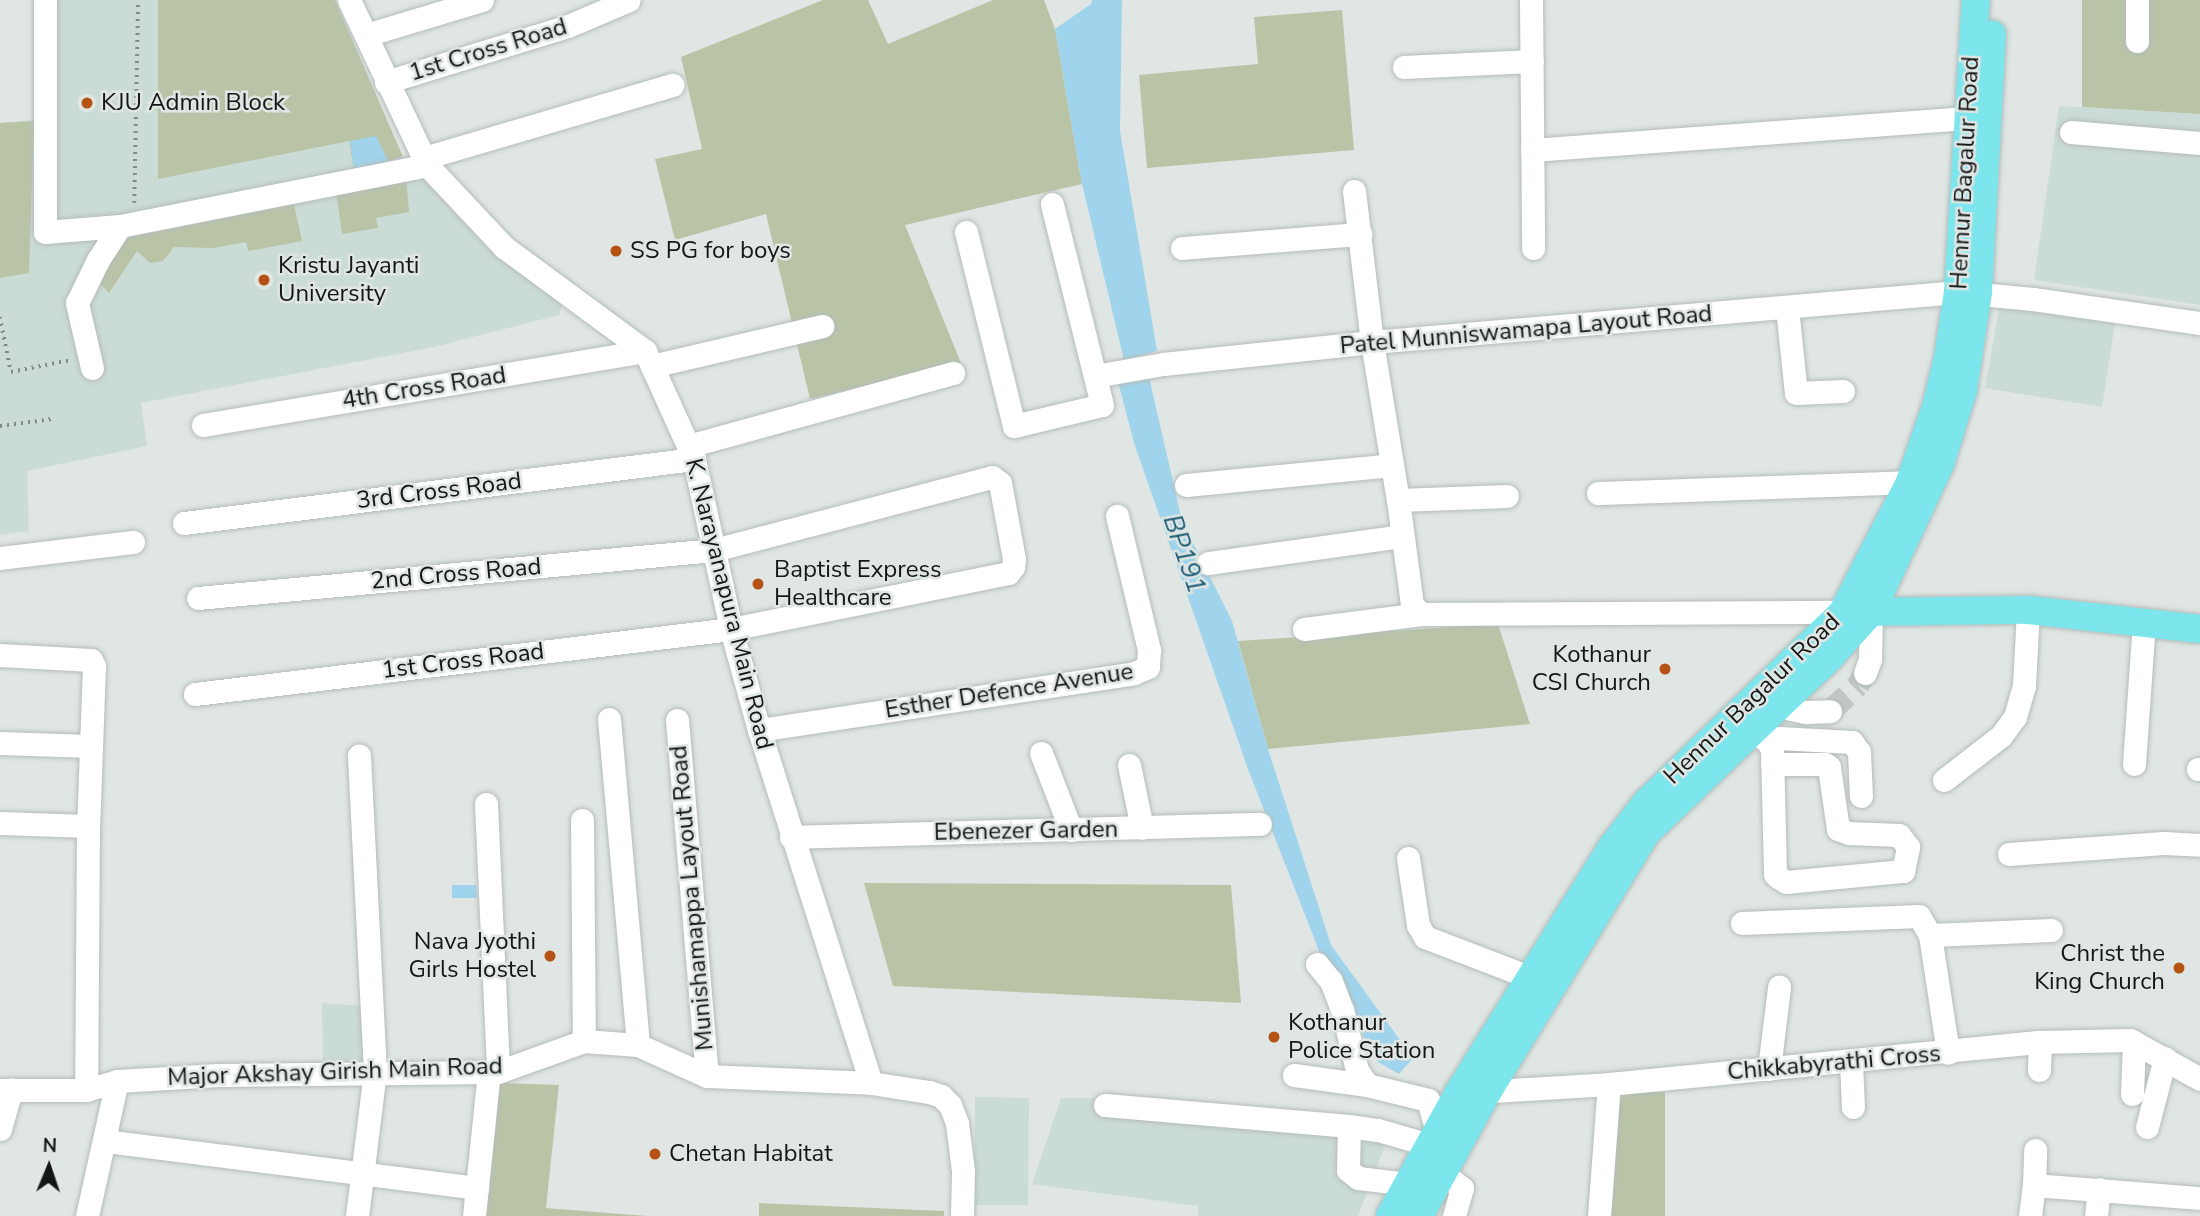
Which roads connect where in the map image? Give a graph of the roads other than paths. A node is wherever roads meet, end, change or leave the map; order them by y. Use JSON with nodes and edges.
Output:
{"nodes":[{"id":1,"x":45,"y":0,"type":"edge"},
{"id":2,"x":349,"y":0,"type":"edge"},
{"id":3,"x":482,"y":0,"type":"edge"},
{"id":4,"x":629,"y":0,"type":"edge"},
{"id":5,"x":1531,"y":0,"type":"edge"},
{"id":6,"x":1976,"y":0,"type":"edge"},
{"id":7,"x":1994,"y":0,"type":"edge"},
{"id":8,"x":2137,"y":0,"type":"edge"},
{"id":9,"x":366,"y":36,"type":"junction"},
{"id":10,"x":2137,"y":41,"type":"dead end"},
{"id":11,"x":1532,"y":61,"type":"junction"},
{"id":12,"x":1405,"y":67,"type":"dead end"},
{"id":13,"x":386,"y":82,"type":"junction"},
{"id":14,"x":672,"y":85,"type":"dead end"},
{"id":15,"x":1967,"y":118,"type":"junction"},
{"id":16,"x":2071,"y":132,"type":"dead end"},
{"id":17,"x":2200,"y":143,"type":"edge"},
{"id":18,"x":1532,"y":150,"type":"junction"},
{"id":19,"x":425,"y":162,"type":"junction"},
{"id":20,"x":1354,"y":191,"type":"dead end"},
{"id":21,"x":1052,"y":204,"type":"dead end"},
{"id":22,"x":127,"y":224,"type":"junction"},
{"id":23,"x":966,"y":232,"type":"dead end"},
{"id":24,"x":1360,"y":234,"type":"junction"},
{"id":25,"x":1182,"y":248,"type":"dead end"},
{"id":26,"x":1533,"y":248,"type":"dead end"},
{"id":27,"x":1968,"y":292,"type":"junction"},
{"id":28,"x":1787,"y":308,"type":"junction"},
{"id":29,"x":2200,"y":323,"type":"edge"},
{"id":30,"x":822,"y":326,"type":"dead end"},
{"id":31,"x":1372,"y":342,"type":"junction"},
{"id":32,"x":649,"y":359,"type":"junction"},
{"id":33,"x":84,"y":364,"type":"road end"},
{"id":34,"x":953,"y":373,"type":"dead end"},
{"id":35,"x":1105,"y":374,"type":"junction"},
{"id":36,"x":1843,"y":391,"type":"dead end"},
{"id":37,"x":203,"y":425,"type":"dead end"},
{"id":38,"x":691,"y":453,"type":"junction"},
{"id":39,"x":1392,"y":465,"type":"junction"},
{"id":40,"x":1910,"y":482,"type":"junction"},
{"id":41,"x":1186,"y":485,"type":"dead end"},
{"id":42,"x":1598,"y":493,"type":"dead end"},
{"id":43,"x":1507,"y":496,"type":"dead end"},
{"id":44,"x":1398,"y":500,"type":"junction"},
{"id":45,"x":1117,"y":516,"type":"dead end"},
{"id":46,"x":184,"y":523,"type":"dead end"},
{"id":47,"x":1402,"y":536,"type":"junction"},
{"id":48,"x":133,"y":542,"type":"dead end"},
{"id":49,"x":714,"y":550,"type":"junction"},
{"id":50,"x":0,"y":558,"type":"edge"},
{"id":51,"x":1208,"y":563,"type":"dead end"},
{"id":52,"x":198,"y":598,"type":"dead end"},
{"id":53,"x":2028,"y":610,"type":"junction"},
{"id":54,"x":1857,"y":612,"type":"junction"},
{"id":55,"x":1421,"y":614,"type":"junction"},
{"id":56,"x":2144,"y":622,"type":"junction"},
{"id":57,"x":731,"y":629,"type":"junction"},
{"id":58,"x":1304,"y":629,"type":"dead end"},
{"id":59,"x":2200,"y":629,"type":"edge"},
{"id":60,"x":0,"y":655,"type":"edge"},
{"id":61,"x":1866,"y":673,"type":"tunnel mouth"},
{"id":62,"x":195,"y":694,"type":"dead end"},
{"id":63,"x":1777,"y":706,"type":"junction"},
{"id":64,"x":1830,"y":711,"type":"tunnel mouth"},
{"id":65,"x":609,"y":719,"type":"dead end"},
{"id":66,"x":677,"y":720,"type":"dead end"},
{"id":67,"x":759,"y":730,"type":"junction"},
{"id":68,"x":1757,"y":738,"type":"junction"},
{"id":69,"x":0,"y":743,"type":"edge"},
{"id":70,"x":90,"y":746,"type":"junction"},
{"id":71,"x":1041,"y":754,"type":"dead end"},
{"id":72,"x":359,"y":755,"type":"dead end"},
{"id":73,"x":2134,"y":764,"type":"dead end"},
{"id":74,"x":1129,"y":765,"type":"dead end"},
{"id":75,"x":1944,"y":780,"type":"dead end"},
{"id":76,"x":1861,"y":796,"type":"dead end"},
{"id":77,"x":486,"y":804,"type":"dead end"},
{"id":78,"x":582,"y":820,"type":"dead end"},
{"id":79,"x":0,"y":824,"type":"edge"},
{"id":80,"x":1260,"y":824,"type":"dead end"},
{"id":81,"x":88,"y":826,"type":"junction"},
{"id":82,"x":1142,"y":828,"type":"junction"},
{"id":83,"x":1071,"y":830,"type":"junction"},
{"id":84,"x":791,"y":837,"type":"junction"},
{"id":85,"x":2200,"y":845,"type":"edge"},
{"id":86,"x":2009,"y":854,"type":"dead end"},
{"id":87,"x":1408,"y":858,"type":"dead end"},
{"id":88,"x":1742,"y":923,"type":"dead end"},
{"id":89,"x":2051,"y":930,"type":"dead end"},
{"id":90,"x":1930,"y":935,"type":"junction"},
{"id":91,"x":1317,"y":964,"type":"dead end"},
{"id":92,"x":1532,"y":978,"type":"junction"},
{"id":93,"x":1779,"y":987,"type":"dead end"},
{"id":94,"x":584,"y":1041,"type":"junction"},
{"id":95,"x":2040,"y":1042,"type":"junction"},
{"id":96,"x":2134,"y":1042,"type":"junction"},
{"id":97,"x":638,"y":1045,"type":"junction"},
{"id":98,"x":1948,"y":1053,"type":"junction"},
{"id":99,"x":2165,"y":1058,"type":"junction"},
{"id":100,"x":1851,"y":1062,"type":"junction"},
{"id":101,"x":1769,"y":1069,"type":"junction"},
{"id":102,"x":2039,"y":1070,"type":"dead end"},
{"id":103,"x":375,"y":1072,"type":"junction"},
{"id":104,"x":494,"y":1072,"type":"junction"},
{"id":105,"x":1294,"y":1075,"type":"dead end"},
{"id":106,"x":707,"y":1076,"type":"junction"},
{"id":107,"x":2199,"y":1076,"type":"edge"},
{"id":108,"x":117,"y":1082,"type":"junction"},
{"id":109,"x":871,"y":1083,"type":"junction"},
{"id":110,"x":1609,"y":1084,"type":"junction"},
{"id":111,"x":1367,"y":1085,"type":"junction"},
{"id":112,"x":6,"y":1090,"type":"edge"},
{"id":113,"x":86,"y":1090,"type":"junction"},
{"id":114,"x":1488,"y":1091,"type":"junction"},
{"id":115,"x":1459,"y":1093,"type":"junction"},
{"id":116,"x":2133,"y":1094,"type":"dead end"},
{"id":117,"x":1105,"y":1105,"type":"dead end"},
{"id":118,"x":1853,"y":1107,"type":"dead end"},
{"id":119,"x":1349,"y":1126,"type":"junction"},
{"id":120,"x":2147,"y":1127,"type":"dead end"},
{"id":121,"x":0,"y":1129,"type":"edge"},
{"id":122,"x":106,"y":1141,"type":"junction"},
{"id":123,"x":2035,"y":1150,"type":"dead end"},
{"id":124,"x":362,"y":1173,"type":"junction"},
{"id":125,"x":1424,"y":1174,"type":"edge"},
{"id":126,"x":2034,"y":1185,"type":"junction"},
{"id":127,"x":477,"y":1188,"type":"junction"},
{"id":128,"x":2099,"y":1189,"type":"junction"},
{"id":129,"x":2200,"y":1198,"type":"edge"},
{"id":130,"x":87,"y":1216,"type":"edge"},
{"id":131,"x":357,"y":1216,"type":"edge"},
{"id":132,"x":474,"y":1216,"type":"edge"},
{"id":133,"x":962,"y":1216,"type":"edge"},
{"id":134,"x":1390,"y":1216,"type":"edge"},
{"id":135,"x":1454,"y":1216,"type":"edge"},
{"id":136,"x":1599,"y":1216,"type":"edge"},
{"id":137,"x":2030,"y":1216,"type":"edge"},
{"id":138,"x":2096,"y":1216,"type":"edge"}],
"edges":[{"from":1,"to":22,"type":"street"},
{"from":2,"to":9,"type":"street","name":"K. Narayanapura Main Road"},
{"from":3,"to":9,"type":"street"},
{"from":4,"to":13,"type":"street","name":"1st Cross Road"},
{"from":5,"to":11,"type":"street"},
{"from":6,"to":15,"type":"main road","name":"Hennur Bagalur Road"},
{"from":7,"to":27,"type":"main road","name":"Hennur Bagalur Road"},
{"from":8,"to":10,"type":"street"},
{"from":9,"to":13,"type":"street","name":"K. Narayanapura Main Road"},
{"from":11,"to":12,"type":"street"},
{"from":11,"to":18,"type":"street"},
{"from":13,"to":19,"type":"street","name":"K. Narayanapura Main Road"},
{"from":14,"to":19,"type":"street"},
{"from":15,"to":18,"type":"street"},
{"from":15,"to":27,"type":"main road","name":"Hennur Bagalur Road"},
{"from":16,"to":17,"type":"street"},
{"from":18,"to":26,"type":"street"},
{"from":19,"to":22,"type":"street"},
{"from":19,"to":32,"type":"street","name":"K. Narayanapura Main Road"},
{"from":20,"to":24,"type":"street"},
{"from":21,"to":35,"type":"street"},
{"from":22,"to":33,"type":"street"},
{"from":23,"to":35,"type":"street"},
{"from":24,"to":25,"type":"street"},
{"from":24,"to":31,"type":"street"},
{"from":27,"to":28,"type":"street","name":"Patel Munniswamapa Layout Road"},
{"from":27,"to":29,"type":"street","name":"Patel Munniswamapa Layout Road"},
{"from":27,"to":40,"type":"main road","name":"Hennur Bagalur Road"},
{"from":27,"to":54,"type":"main road","name":"Hennur Bagalur Road"},
{"from":28,"to":31,"type":"street","name":"Patel Munniswamapa Layout Road"},
{"from":28,"to":36,"type":"street"},
{"from":30,"to":32,"type":"street","name":"4th Cross Road"},
{"from":31,"to":35,"type":"street","name":"Patel Munniswamapa Layout Road"},
{"from":31,"to":39,"type":"street"},
{"from":32,"to":37,"type":"street","name":"4th Cross Road"},
{"from":32,"to":38,"type":"street","name":"K. Narayanapura Main Road"},
{"from":34,"to":38,"type":"street","name":"3rd Cross Road"},
{"from":38,"to":46,"type":"street","name":"3rd Cross Road"},
{"from":38,"to":49,"type":"street","name":"K. Narayanapura Main Road"},
{"from":39,"to":41,"type":"street"},
{"from":39,"to":44,"type":"street"},
{"from":40,"to":42,"type":"street"},
{"from":40,"to":54,"type":"main road","name":"Hennur Bagalur Road"},
{"from":43,"to":44,"type":"street"},
{"from":44,"to":47,"type":"street"},
{"from":45,"to":67,"type":"street","name":"Esther Defence Avenue"},
{"from":47,"to":51,"type":"street"},
{"from":47,"to":55,"type":"street"},
{"from":48,"to":50,"type":"street"},
{"from":49,"to":52,"type":"street","name":"2nd Cross Road"},
{"from":49,"to":57,"type":"street","name":"K. Narayanapura Main Road"},
{"from":49,"to":57,"type":"street","name":"2nd Cross Road"},
{"from":53,"to":54,"type":"main road"},
{"from":53,"to":56,"type":"main road"},
{"from":53,"to":75,"type":"street"},
{"from":54,"to":55,"type":"street"},
{"from":54,"to":61,"type":"street"},
{"from":54,"to":63,"type":"main road","name":"Hennur Bagalur Road"},
{"from":54,"to":68,"type":"main road","name":"Hennur Bagalur Road"},
{"from":55,"to":58,"type":"street"},
{"from":56,"to":59,"type":"main road"},
{"from":56,"to":73,"type":"street"},
{"from":57,"to":62,"type":"street","name":"1st Cross Road"},
{"from":57,"to":67,"type":"street","name":"K. Narayanapura Main Road"},
{"from":60,"to":70,"type":"street"},
{"from":63,"to":64,"type":"street"},
{"from":63,"to":68,"type":"main road","name":"Hennur Bagalur Road"},
{"from":65,"to":97,"type":"street"},
{"from":66,"to":106,"type":"street","name":"Munishamappa Layout Road"},
{"from":67,"to":84,"type":"street","name":"K. Narayanapura Main Road"},
{"from":68,"to":68,"type":"street"},
{"from":68,"to":76,"type":"street"},
{"from":68,"to":92,"type":"main road","name":"Hennur Bagalur Road"},
{"from":68,"to":114,"type":"main road","name":"Hennur Bagalur Road"},
{"from":69,"to":70,"type":"street"},
{"from":70,"to":81,"type":"street"},
{"from":71,"to":83,"type":"street"},
{"from":72,"to":103,"type":"street"},
{"from":74,"to":82,"type":"street"},
{"from":77,"to":104,"type":"street"},
{"from":78,"to":94,"type":"street"},
{"from":79,"to":81,"type":"street"},
{"from":80,"to":82,"type":"street","name":"Ebenezer Garden"},
{"from":81,"to":113,"type":"street"},
{"from":82,"to":83,"type":"street","name":"Ebenezer Garden"},
{"from":83,"to":84,"type":"street","name":"Ebenezer Garden"},
{"from":84,"to":109,"type":"street","name":"K. Narayanapura Main Road"},
{"from":85,"to":86,"type":"street"},
{"from":87,"to":92,"type":"street"},
{"from":88,"to":90,"type":"street"},
{"from":89,"to":90,"type":"street"},
{"from":90,"to":98,"type":"street"},
{"from":91,"to":111,"type":"street"},
{"from":92,"to":115,"type":"main road","name":"Hennur Bagalur Road"},
{"from":93,"to":101,"type":"street"},
{"from":94,"to":97,"type":"street","name":"Major Akshay Girish Main Road"},
{"from":94,"to":104,"type":"street","name":"Major Akshay Girish Main Road"},
{"from":95,"to":96,"type":"street","name":"Chikkabyrathi Cross"},
{"from":95,"to":98,"type":"street","name":"Chikkabyrathi Cross"},
{"from":95,"to":102,"type":"street"},
{"from":96,"to":99,"type":"street","name":"Chikkabyrathi Cross"},
{"from":96,"to":116,"type":"street"},
{"from":97,"to":106,"type":"street","name":"Major Akshay Girish Main Road"},
{"from":98,"to":100,"type":"street","name":"Chikkabyrathi Cross"},
{"from":99,"to":107,"type":"street","name":"Chikkabyrathi Cross"},
{"from":99,"to":120,"type":"street"},
{"from":100,"to":101,"type":"street","name":"Chikkabyrathi Cross"},
{"from":100,"to":118,"type":"street"},
{"from":101,"to":110,"type":"street","name":"Chikkabyrathi Cross"},
{"from":103,"to":104,"type":"street","name":"Major Akshay Girish Main Road"},
{"from":103,"to":108,"type":"street","name":"Major Akshay Girish Main Road"},
{"from":103,"to":124,"type":"street"},
{"from":104,"to":127,"type":"street"},
{"from":105,"to":111,"type":"street"},
{"from":106,"to":109,"type":"street","name":"Major Akshay Girish Main Road"},
{"from":108,"to":113,"type":"street","name":"Major Akshay Girish Main Road"},
{"from":108,"to":122,"type":"street"},
{"from":109,"to":133,"type":"street"},
{"from":110,"to":114,"type":"street","name":"Chikkabyrathi Cross"},
{"from":110,"to":136,"type":"street"},
{"from":111,"to":125,"type":"street"},
{"from":112,"to":113,"type":"street","name":"Major Akshay Girish Main Road"},
{"from":112,"to":121,"type":"street"},
{"from":114,"to":115,"type":"street","name":"Chikkabyrathi Cross"},
{"from":114,"to":125,"type":"main road","name":"Hennur Bagalur Road"},
{"from":115,"to":125,"type":"main road","name":"Hennur Bagalur Road"},
{"from":117,"to":119,"type":"street"},
{"from":119,"to":125,"type":"street"},
{"from":119,"to":125,"type":"street"},
{"from":122,"to":124,"type":"street"},
{"from":122,"to":130,"type":"street"},
{"from":123,"to":126,"type":"street"},
{"from":124,"to":127,"type":"street"},
{"from":124,"to":131,"type":"street"},
{"from":125,"to":134,"type":"main road","name":"Hennur Bagalur Road"},
{"from":125,"to":135,"type":"street"},
{"from":126,"to":128,"type":"street"},
{"from":126,"to":137,"type":"street"},
{"from":127,"to":132,"type":"street"},
{"from":128,"to":129,"type":"street"},
{"from":128,"to":138,"type":"street"}]}
